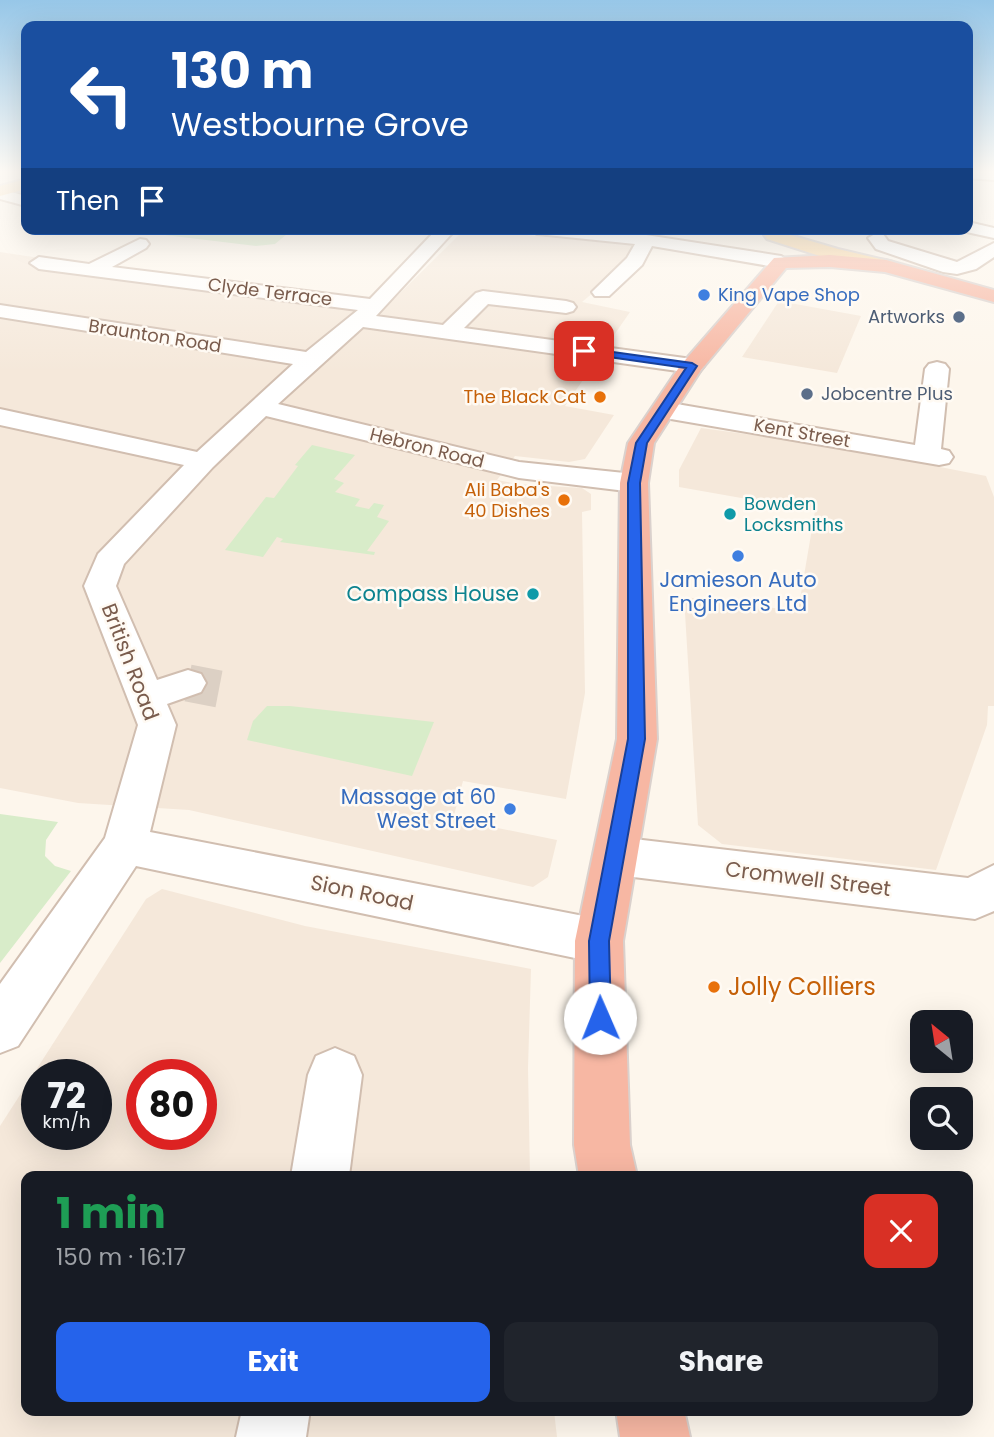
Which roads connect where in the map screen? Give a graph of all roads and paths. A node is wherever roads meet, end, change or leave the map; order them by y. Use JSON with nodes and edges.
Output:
{"nodes":[{"id":1,"x":439,"y":238,"type":"edge"},
{"id":2,"x":627,"y":238,"type":"edge"},
{"id":3,"x":877,"y":238,"type":"dead end"},
{"id":4,"x":779,"y":239,"type":"edge"},
{"id":5,"x":646,"y":240,"type":"junction"},
{"id":6,"x":140,"y":244,"type":"dead end"},
{"id":7,"x":994,"y":249,"type":"edge"},
{"id":8,"x":39,"y":263,"type":"dead end"},
{"id":9,"x":138,"y":266,"type":"dead end"},
{"id":10,"x":886,"y":266,"type":"junction"},
{"id":11,"x":93,"y":269,"type":"junction"},
{"id":12,"x":602,"y":292,"type":"dead end"},
{"id":13,"x":994,"y":296,"type":"edge"},
{"id":14,"x":374,"y":307,"type":"junction"},
{"id":15,"x":566,"y":307,"type":"dead end"},
{"id":16,"x":0,"y":311,"type":"edge"},
{"id":17,"x":448,"y":332,"type":"junction"},
{"id":18,"x":311,"y":360,"type":"junction"},
{"id":19,"x":692,"y":366,"type":"junction"},
{"id":20,"x":937,"y":369,"type":"dead end"},
{"id":21,"x":263,"y":408,"type":"junction"},
{"id":22,"x":664,"y":410,"type":"junction"},
{"id":23,"x":0,"y":417,"type":"edge"},
{"id":24,"x":203,"y":461,"type":"junction"},
{"id":25,"x":634,"y":483,"type":"junction"},
{"id":26,"x":188,"y":683,"type":"tunnel mouth"},
{"id":27,"x":147,"y":697,"type":"junction"},
{"id":28,"x":125,"y":845,"type":"junction"},
{"id":29,"x":617,"y":856,"type":"junction"},
{"id":30,"x":994,"y":886,"type":"edge"},
{"id":31,"x":599,"y":941,"type":"junction"},
{"id":32,"x":0,"y":1028,"type":"edge"},
{"id":33,"x":335,"y":1075,"type":"dead end"},
{"id":34,"x":321,"y":1171,"type":"edge"},
{"id":35,"x":607,"y":1171,"type":"edge"},
{"id":36,"x":275,"y":1416,"type":"edge"},
{"id":37,"x":651,"y":1416,"type":"edge"},
{"id":38,"x":271,"y":1437,"type":"edge"},
{"id":39,"x":655,"y":1437,"type":"edge"}],
"edges":[{"from":1,"to":14,"type":"street","name":"British Road"},
{"from":2,"to":5,"type":"street"},
{"from":3,"to":7,"type":"street"},
{"from":4,"to":5,"type":"street"},
{"from":4,"to":10,"type":"main road"},
{"from":4,"to":10,"type":"highway"},
{"from":4,"to":19,"type":"highway"},
{"from":5,"to":12,"type":"street"},
{"from":6,"to":11,"type":"street"},
{"from":8,"to":11,"type":"street","name":"Clyde Terrace"},
{"from":9,"to":14,"type":"street"},
{"from":10,"to":13,"type":"highway"},
{"from":11,"to":14,"type":"street","name":"Clyde Terrace"},
{"from":14,"to":17,"type":"street"},
{"from":14,"to":18,"type":"street","name":"British Road"},
{"from":15,"to":17,"type":"street"},
{"from":16,"to":18,"type":"street","name":"Braunton Road"},
{"from":17,"to":19,"type":"street"},
{"from":18,"to":21,"type":"street","name":"British Road"},
{"from":19,"to":22,"type":"highway"},
{"from":20,"to":22,"type":"street","name":"Kent Street"},
{"from":21,"to":24,"type":"street","name":"British Road"},
{"from":21,"to":25,"type":"street","name":"Hebron Road"},
{"from":22,"to":25,"type":"highway"},
{"from":23,"to":24,"type":"street"},
{"from":24,"to":27,"type":"street","name":"British Road"},
{"from":25,"to":29,"type":"highway"},
{"from":26,"to":27,"type":"street"},
{"from":27,"to":28,"type":"street","name":"British Road"},
{"from":28,"to":31,"type":"street","name":"Sion Road"},
{"from":28,"to":32,"type":"street","name":"British Road"},
{"from":29,"to":30,"type":"street","name":"Cromwell Street"},
{"from":29,"to":31,"type":"highway"},
{"from":31,"to":35,"type":"highway"},
{"from":33,"to":34,"type":"street"},
{"from":36,"to":38,"type":"street"},
{"from":37,"to":39,"type":"highway"}]}
